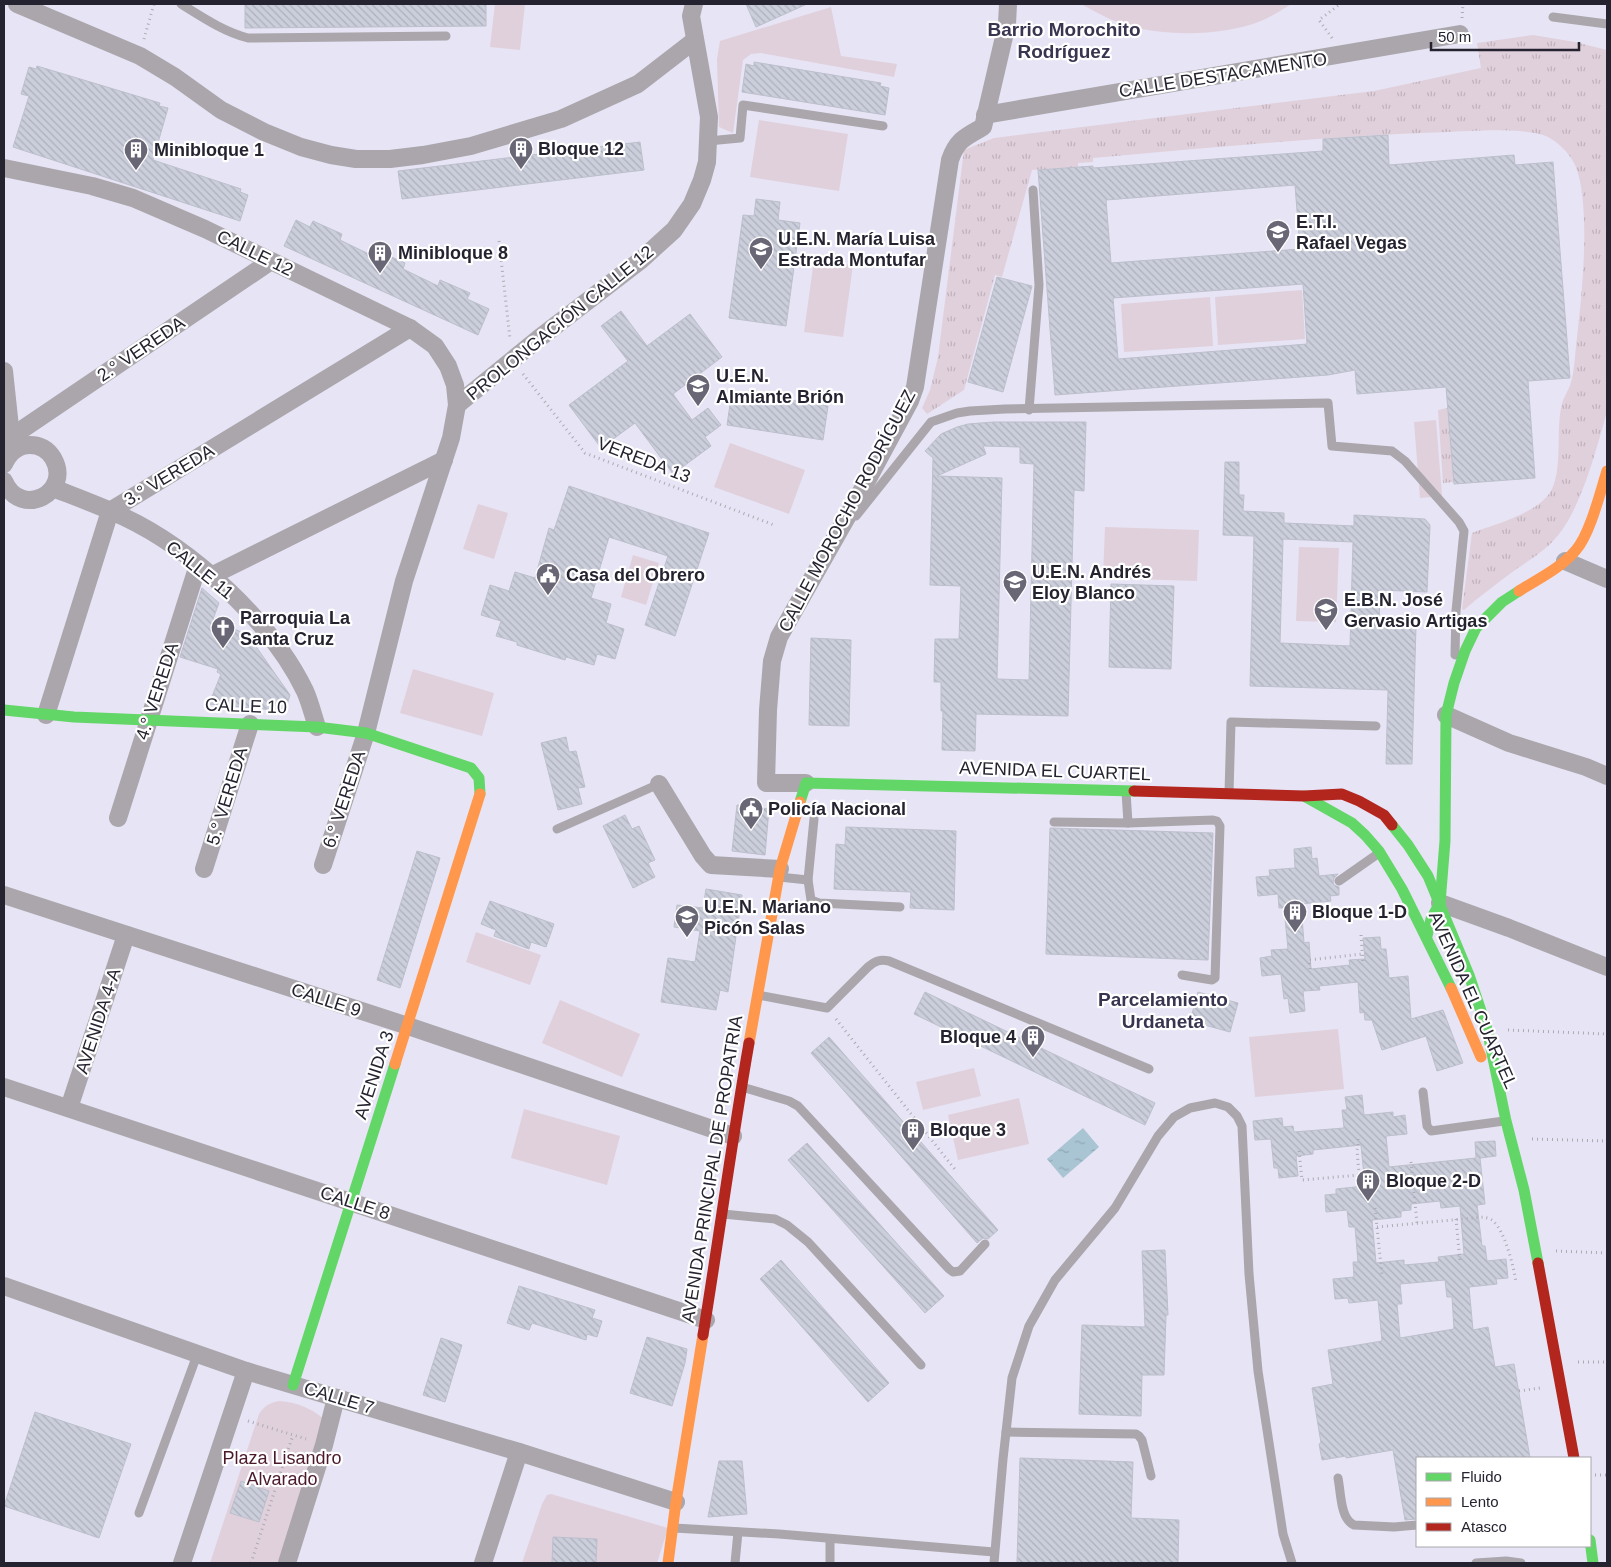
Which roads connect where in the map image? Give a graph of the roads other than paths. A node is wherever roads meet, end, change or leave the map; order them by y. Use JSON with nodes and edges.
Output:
{"nodes":[{"id":1,"x":16,"y":4,"type":"edge"},
{"id":2,"x":181,"y":4,"type":"edge"},
{"id":3,"x":694,"y":4,"type":"edge"},
{"id":4,"x":1008,"y":4,"type":"edge"},
{"id":5,"x":1553,"y":17,"type":"dead end"},
{"id":6,"x":1607,"y":24,"type":"edge"},
{"id":7,"x":1460,"y":34,"type":"dead end"},
{"id":8,"x":446,"y":36,"type":"dead end"},
{"id":9,"x":695,"y":40,"type":"junction"},
{"id":10,"x":984,"y":121,"type":"junction"},
{"id":11,"x":883,"y":126,"type":"dead end"},
{"id":12,"x":708,"y":140,"type":"junction"},
{"id":13,"x":4,"y":168,"type":"edge"},
{"id":14,"x":1033,"y":190,"type":"dead end"},
{"id":15,"x":271,"y":261,"type":"junction"},
{"id":16,"x":410,"y":328,"type":"junction"},
{"id":17,"x":4,"y":371,"type":"edge"},
{"id":18,"x":457,"y":405,"type":"junction"},
{"id":19,"x":1029,"y":410,"type":"junction"},
{"id":20,"x":9,"y":451,"type":"edge"},
{"id":21,"x":444,"y":460,"type":"junction"},
{"id":22,"x":1607,"y":471,"type":"edge"},
{"id":23,"x":4,"y":482,"type":"edge"},
{"id":24,"x":53,"y":488,"type":"junction"},
{"id":25,"x":110,"y":511,"type":"junction"},
{"id":26,"x":822,"y":559,"type":"junction"},
{"id":27,"x":1565,"y":561,"type":"junction"},
{"id":28,"x":205,"y":570,"type":"junction"},
{"id":29,"x":1607,"y":580,"type":"edge"},
{"id":30,"x":1454,"y":683,"type":"junction"},
{"id":31,"x":4,"y":710,"type":"edge"},
{"id":32,"x":46,"y":715,"type":"junction"},
{"id":33,"x":1446,"y":715,"type":"junction"},
{"id":34,"x":148,"y":720,"type":"junction"},
{"id":35,"x":250,"y":724,"type":"junction"},
{"id":36,"x":1376,"y":726,"type":"dead end"},
{"id":37,"x":317,"y":727,"type":"junction"},
{"id":38,"x":366,"y":733,"type":"junction"},
{"id":39,"x":478,"y":775,"type":"joint"},
{"id":40,"x":1607,"y":776,"type":"edge"},
{"id":41,"x":659,"y":784,"type":"joint"},
{"id":42,"x":806,"y":784,"type":"junction"},
{"id":43,"x":1126,"y":792,"type":"junction"},
{"id":44,"x":1229,"y":793,"type":"junction"},
{"id":45,"x":1304,"y":796,"type":"junction"},
{"id":46,"x":118,"y":818,"type":"dead end"},
{"id":47,"x":814,"y":819,"type":"dead end"},
{"id":48,"x":1054,"y":822,"type":"dead end"},
{"id":49,"x":1128,"y":823,"type":"junction"},
{"id":50,"x":557,"y":829,"type":"dead end"},
{"id":51,"x":1379,"y":853,"type":"junction"},
{"id":52,"x":323,"y":865,"type":"dead end"},
{"id":53,"x":204,"y":869,"type":"dead end"},
{"id":54,"x":779,"y":873,"type":"junction"},
{"id":55,"x":808,"y":880,"type":"junction"},
{"id":56,"x":1339,"y":881,"type":"dead end"},
{"id":57,"x":1399,"y":884,"type":"junction"},
{"id":58,"x":4,"y":895,"type":"edge"},
{"id":59,"x":1427,"y":898,"type":"junction"},
{"id":60,"x":900,"y":906,"type":"dead end"},
{"id":61,"x":126,"y":935,"type":"junction"},
{"id":62,"x":1427,"y":936,"type":"junction"},
{"id":63,"x":1607,"y":967,"type":"edge"},
{"id":64,"x":1182,"y":975,"type":"dead end"},
{"id":65,"x":758,"y":995,"type":"junction"},
{"id":66,"x":408,"y":1026,"type":"junction"},
{"id":67,"x":1149,"y":1069,"type":"dead end"},
{"id":68,"x":4,"y":1087,"type":"edge"},
{"id":69,"x":742,"y":1087,"type":"junction"},
{"id":70,"x":1423,"y":1092,"type":"dead end"},
{"id":71,"x":69,"y":1108,"type":"junction"},
{"id":72,"x":1506,"y":1119,"type":"junction"},
{"id":73,"x":733,"y":1136,"type":"junction"},
{"id":74,"x":350,"y":1201,"type":"junction"},
{"id":75,"x":723,"y":1214,"type":"junction"},
{"id":76,"x":986,"y":1244,"type":"dead end"},
{"id":77,"x":4,"y":1286,"type":"edge"},
{"id":78,"x":706,"y":1320,"type":"junction"},
{"id":79,"x":197,"y":1355,"type":"junction"},
{"id":80,"x":920,"y":1365,"type":"dead end"},
{"id":81,"x":246,"y":1371,"type":"junction"},
{"id":82,"x":293,"y":1385,"type":"junction"},
{"id":83,"x":336,"y":1398,"type":"junction"},
{"id":84,"x":1006,"y":1432,"type":"junction"},
{"id":85,"x":519,"y":1452,"type":"junction"},
{"id":86,"x":1574,"y":1457,"type":"edge"},
{"id":87,"x":1151,"y":1476,"type":"dead end"},
{"id":88,"x":1338,"y":1478,"type":"dead end"},
{"id":89,"x":676,"y":1502,"type":"junction"},
{"id":90,"x":139,"y":1513,"type":"dead end"},
{"id":91,"x":1416,"y":1525,"type":"edge"},
{"id":92,"x":673,"y":1528,"type":"junction"},
{"id":93,"x":738,"y":1532,"type":"junction"},
{"id":94,"x":830,"y":1539,"type":"junction"},
{"id":95,"x":1591,"y":1546,"type":"edge"},
{"id":96,"x":994,"y":1552,"type":"junction"},
{"id":97,"x":182,"y":1563,"type":"edge"},
{"id":98,"x":287,"y":1563,"type":"edge"},
{"id":99,"x":483,"y":1563,"type":"edge"},
{"id":100,"x":668,"y":1563,"type":"edge"},
{"id":101,"x":735,"y":1563,"type":"edge"},
{"id":102,"x":830,"y":1563,"type":"edge"},
{"id":103,"x":994,"y":1563,"type":"edge"},
{"id":104,"x":1292,"y":1563,"type":"edge"},
{"id":105,"x":1476,"y":1563,"type":"edge"},
{"id":106,"x":1521,"y":1563,"type":"edge"},
{"id":107,"x":1594,"y":1563,"type":"edge"}],
"edges":[{"from":1,"to":9,"type":"street"},
{"from":2,"to":8,"type":"lane"},
{"from":3,"to":9,"type":"street","name":"PROLONGACIÓN CALLE 12"},
{"from":4,"to":10,"type":"street"},
{"from":5,"to":6,"type":"lane"},
{"from":7,"to":10,"type":"street","name":"CALLE DESTACAMENTO"},
{"from":9,"to":12,"type":"street","name":"PROLONGACIÓN CALLE 12"},
{"from":10,"to":26,"type":"street","name":"CALLE MOROCHO RODRÍGUEZ"},
{"from":11,"to":12,"type":"lane"},
{"from":12,"to":18,"type":"street","name":"PROLONGACIÓN CALLE 12"},
{"from":13,"to":15,"type":"street","name":"CALLE 12"},
{"from":14,"to":19,"type":"lane"},
{"from":15,"to":16,"type":"street","name":"CALLE 12"},
{"from":15,"to":20,"type":"street","name":"2.° VEREDA"},
{"from":16,"to":18,"type":"street","name":"CALLE 12"},
{"from":16,"to":25,"type":"street","name":"3.° VEREDA"},
{"from":17,"to":20,"type":"street"},
{"from":18,"to":21,"type":"street","name":"PROLONGACIÓN CALLE 12"},
{"from":19,"to":26,"type":"lane"},
{"from":19,"to":30,"type":"lane"},
{"from":20,"to":24,"type":"street"},
{"from":21,"to":28,"type":"street"},
{"from":21,"to":38,"type":"street","name":"PROLONGACIÓN CALLE 12"},
{"from":22,"to":27,"type":"main road"},
{"from":23,"to":24,"type":"street"},
{"from":24,"to":25,"type":"street","name":"CALLE 11"},
{"from":25,"to":28,"type":"street","name":"CALLE 11"},
{"from":25,"to":32,"type":"street","name":"3.° VEREDA"},
{"from":26,"to":42,"type":"street","name":"CALLE MOROCHO RODRÍGUEZ"},
{"from":27,"to":29,"type":"street"},
{"from":27,"to":30,"type":"main road"},
{"from":28,"to":34,"type":"street","name":"4.° VEREDA"},
{"from":28,"to":37,"type":"street","name":"CALLE 11"},
{"from":30,"to":33,"type":"main road"},
{"from":31,"to":32,"type":"main road","name":"CALLE 10"},
{"from":32,"to":34,"type":"main road","name":"CALLE 10"},
{"from":33,"to":40,"type":"street"},
{"from":33,"to":59,"type":"main road"},
{"from":34,"to":35,"type":"main road","name":"CALLE 10"},
{"from":34,"to":46,"type":"street","name":"4.° VEREDA"},
{"from":35,"to":37,"type":"main road","name":"CALLE 10"},
{"from":35,"to":53,"type":"street","name":"5.° VEREDA"},
{"from":36,"to":44,"type":"lane"},
{"from":37,"to":38,"type":"main road","name":"CALLE 10"},
{"from":38,"to":39,"type":"main road","name":"CALLE 10"},
{"from":38,"to":52,"type":"street","name":"6.° VEREDA"},
{"from":39,"to":66,"type":"main road","name":"AVENIDA 3"},
{"from":41,"to":50,"type":"lane"},
{"from":41,"to":54,"type":"street"},
{"from":42,"to":43,"type":"main road","name":"AVENIDA EL CUARTEL"},
{"from":42,"to":54,"type":"main road","name":"AVENIDA PRINCIPAL DE PROPATRIA"},
{"from":43,"to":44,"type":"main road","name":"AVENIDA EL CUARTEL"},
{"from":43,"to":49,"type":"lane"},
{"from":44,"to":45,"type":"main road","name":"AVENIDA EL CUARTEL"},
{"from":45,"to":51,"type":"main road","name":"AVENIDA EL CUARTEL"},
{"from":45,"to":59,"type":"main road","name":"AVENIDA EL CUARTEL"},
{"from":47,"to":55,"type":"lane"},
{"from":48,"to":49,"type":"lane"},
{"from":49,"to":64,"type":"lane"},
{"from":51,"to":56,"type":"lane"},
{"from":51,"to":57,"type":"main road","name":"AVENIDA EL CUARTEL"},
{"from":54,"to":55,"type":"lane"},
{"from":54,"to":65,"type":"main road","name":"AVENIDA PRINCIPAL DE PROPATRIA"},
{"from":55,"to":60,"type":"lane"},
{"from":57,"to":59,"type":"main road"},
{"from":57,"to":62,"type":"main road","name":"AVENIDA EL CUARTEL"},
{"from":58,"to":61,"type":"street","name":"CALLE 9"},
{"from":59,"to":62,"type":"main road"},
{"from":59,"to":63,"type":"street"},
{"from":59,"to":72,"type":"main road","name":"AVENIDA EL CUARTEL"},
{"from":61,"to":66,"type":"street","name":"CALLE 9"},
{"from":61,"to":71,"type":"street","name":"AVENIDA 4-A"},
{"from":62,"to":72,"type":"main road","name":"AVENIDA EL CUARTEL"},
{"from":65,"to":67,"type":"lane"},
{"from":65,"to":69,"type":"main road","name":"AVENIDA PRINCIPAL DE PROPATRIA"},
{"from":66,"to":73,"type":"street","name":"CALLE 9"},
{"from":66,"to":74,"type":"main road","name":"AVENIDA 3"},
{"from":68,"to":71,"type":"street","name":"CALLE 8"},
{"from":69,"to":73,"type":"main road","name":"AVENIDA PRINCIPAL DE PROPATRIA"},
{"from":69,"to":76,"type":"lane"},
{"from":70,"to":72,"type":"lane"},
{"from":71,"to":74,"type":"street","name":"CALLE 8"},
{"from":72,"to":86,"type":"main road","name":"AVENIDA EL CUARTEL"},
{"from":73,"to":75,"type":"main road","name":"AVENIDA PRINCIPAL DE PROPATRIA"},
{"from":74,"to":78,"type":"street","name":"CALLE 8"},
{"from":74,"to":82,"type":"main road","name":"AVENIDA 3"},
{"from":75,"to":78,"type":"main road","name":"AVENIDA PRINCIPAL DE PROPATRIA"},
{"from":75,"to":80,"type":"lane"},
{"from":77,"to":79,"type":"street","name":"CALLE 7"},
{"from":78,"to":89,"type":"main road","name":"AVENIDA PRINCIPAL DE PROPATRIA"},
{"from":79,"to":81,"type":"street","name":"CALLE 7"},
{"from":79,"to":90,"type":"lane"},
{"from":81,"to":82,"type":"street","name":"CALLE 7"},
{"from":81,"to":97,"type":"street"},
{"from":82,"to":83,"type":"street","name":"CALLE 7"},
{"from":83,"to":85,"type":"street","name":"CALLE 7"},
{"from":83,"to":98,"type":"street"},
{"from":84,"to":87,"type":"lane"},
{"from":84,"to":96,"type":"lane"},
{"from":84,"to":104,"type":"lane"},
{"from":85,"to":89,"type":"street","name":"CALLE 7"},
{"from":85,"to":99,"type":"street"},
{"from":88,"to":91,"type":"lane"},
{"from":89,"to":92,"type":"main road","name":"AVENIDA PRINCIPAL DE PROPATRIA"},
{"from":92,"to":93,"type":"lane"},
{"from":92,"to":100,"type":"main road","name":"AVENIDA PRINCIPAL DE PROPATRIA"},
{"from":93,"to":94,"type":"lane"},
{"from":93,"to":101,"type":"lane"},
{"from":94,"to":96,"type":"lane"},
{"from":94,"to":102,"type":"lane"},
{"from":95,"to":107,"type":"main road"},
{"from":96,"to":103,"type":"lane"},
{"from":105,"to":106,"type":"lane"}]}
